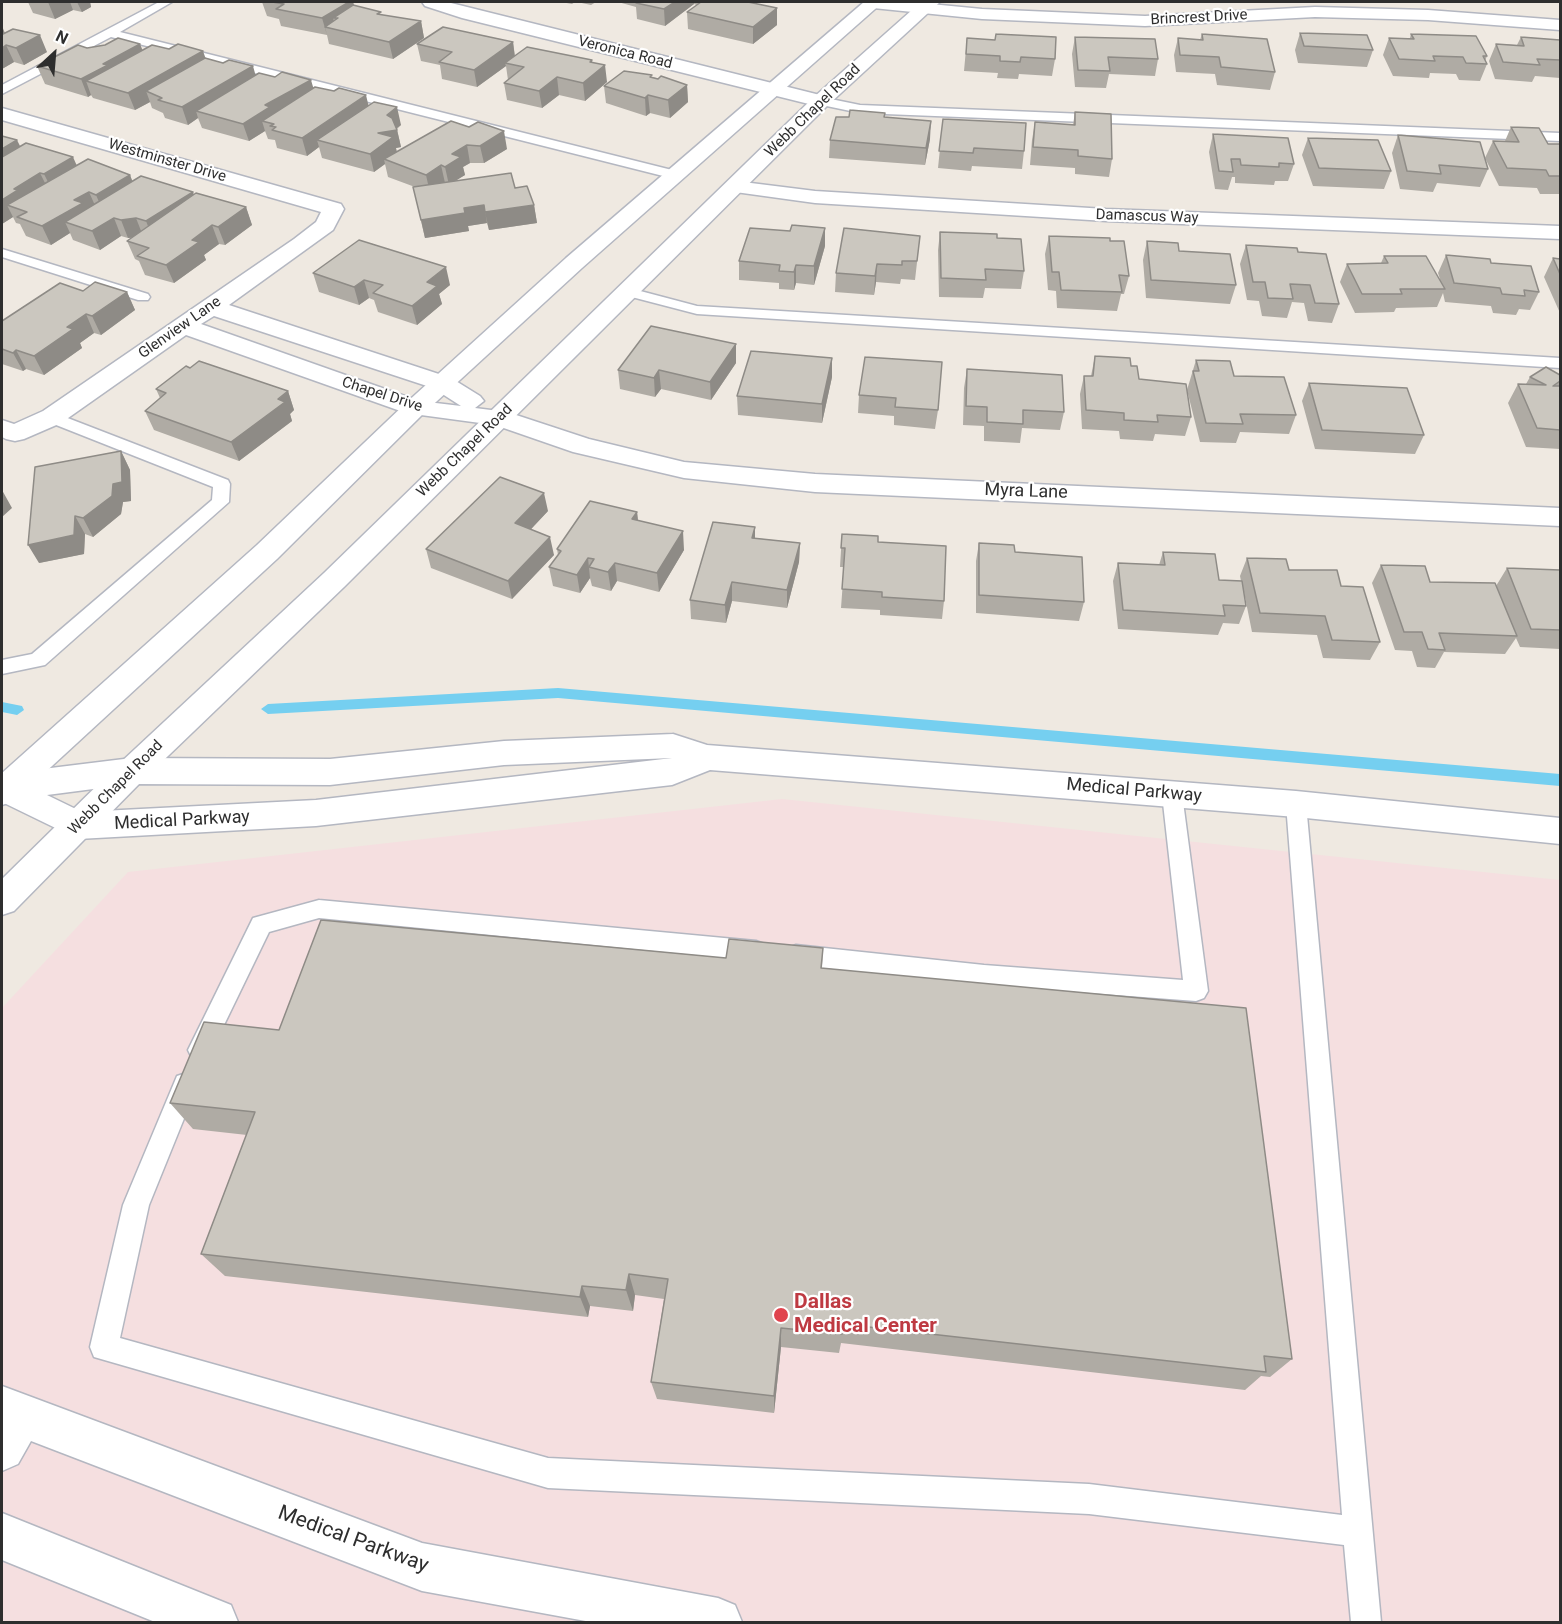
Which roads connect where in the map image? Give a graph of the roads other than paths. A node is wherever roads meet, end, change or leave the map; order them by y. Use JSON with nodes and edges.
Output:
{"nodes":[{"id":1,"x":166,"y":2,"type":"edge"},
{"id":2,"x":431,"y":2,"type":"edge"},
{"id":3,"x":874,"y":2,"type":"edge"},
{"id":4,"x":927,"y":5,"type":"edge"},
{"id":5,"x":1560,"y":24,"type":"edge"},
{"id":6,"x":110,"y":33,"type":"junction"},
{"id":7,"x":2,"y":90,"type":"edge"},
{"id":8,"x":774,"y":90,"type":"junction"},
{"id":9,"x":821,"y":101,"type":"junction"},
{"id":10,"x":2,"y":114,"type":"edge"},
{"id":11,"x":1560,"y":137,"type":"edge"},
{"id":12,"x":675,"y":176,"type":"junction"},
{"id":13,"x":735,"y":187,"type":"junction"},
{"id":14,"x":333,"y":209,"type":"joint"},
{"id":15,"x":1560,"y":233,"type":"edge"},
{"id":16,"x":2,"y":253,"type":"edge"},
{"id":17,"x":629,"y":292,"type":"junction"},
{"id":18,"x":143,"y":297,"type":"dead end"},
{"id":19,"x":211,"y":307,"type":"junction"},
{"id":20,"x":183,"y":326,"type":"junction"},
{"id":21,"x":1560,"y":363,"type":"edge"},
{"id":22,"x":442,"y":383,"type":"junction"},
{"id":23,"x":416,"y":408,"type":"junction"},
{"id":24,"x":52,"y":417,"type":"junction"},
{"id":25,"x":498,"y":418,"type":"junction"},
{"id":26,"x":8,"y":430,"type":"edge"},
{"id":27,"x":1560,"y":517,"type":"edge"},
{"id":28,"x":2,"y":667,"type":"edge"},
{"id":29,"x":707,"y":757,"type":"junction"},
{"id":30,"x":132,"y":771,"type":"junction"},
{"id":31,"x":3,"y":789,"type":"edge"},
{"id":32,"x":1172,"y":794,"type":"junction"},
{"id":33,"x":1296,"y":804,"type":"junction"},
{"id":34,"x":78,"y":826,"type":"junction"},
{"id":35,"x":1560,"y":831,"type":"edge"},
{"id":36,"x":2,"y":901,"type":"edge"},
{"id":37,"x":8,"y":1424,"type":"edge"},
{"id":38,"x":1358,"y":1532,"type":"junction"},
{"id":39,"x":2,"y":1537,"type":"edge"},
{"id":40,"x":214,"y":1623,"type":"edge"},
{"id":41,"x":718,"y":1623,"type":"edge"},
{"id":42,"x":1366,"y":1623,"type":"edge"}],
"edges":[{"from":1,"to":6,"type":"lane"},
{"from":2,"to":8,"type":"street","name":"Veronica Road"},
{"from":3,"to":4,"type":"street","name":"Brincrest Drive"},
{"from":3,"to":8,"type":"street"},
{"from":4,"to":5,"type":"street","name":"Brincrest Drive"},
{"from":4,"to":9,"type":"street","name":"Webb Chapel Road"},
{"from":6,"to":7,"type":"lane"},
{"from":6,"to":12,"type":"lane"},
{"from":8,"to":9,"type":"street","name":"Veronica Road"},
{"from":8,"to":12,"type":"street"},
{"from":9,"to":11,"type":"lane"},
{"from":9,"to":13,"type":"street","name":"Webb Chapel Road"},
{"from":10,"to":14,"type":"street","name":"Westminster Drive"},
{"from":12,"to":22,"type":"street"},
{"from":13,"to":15,"type":"street","name":"Damascus Way"},
{"from":13,"to":17,"type":"street","name":"Webb Chapel Road"},
{"from":14,"to":19,"type":"street","name":"Glenview Lane"},
{"from":16,"to":18,"type":"lane"},
{"from":17,"to":21,"type":"lane"},
{"from":17,"to":25,"type":"street","name":"Webb Chapel Road"},
{"from":19,"to":20,"type":"street","name":"Glenview Lane"},
{"from":19,"to":22,"type":"street","name":"Chapel Drive"},
{"from":20,"to":23,"type":"street","name":"Chapel Drive"},
{"from":20,"to":24,"type":"street","name":"Glenview Lane"},
{"from":22,"to":23,"type":"street"},
{"from":22,"to":25,"type":"street","name":"Chapel Drive"},
{"from":23,"to":25,"type":"street","name":"Chapel Drive"},
{"from":23,"to":31,"type":"street"},
{"from":24,"to":26,"type":"street","name":"Glenview Lane"},
{"from":24,"to":28,"type":"lane"},
{"from":25,"to":27,"type":"street","name":"Myra Lane"},
{"from":25,"to":30,"type":"street","name":"Webb Chapel Road"},
{"from":29,"to":30,"type":"street","name":"Medical Parkway"},
{"from":29,"to":32,"type":"street","name":"Medical Parkway"},
{"from":29,"to":34,"type":"street","name":"Medical Parkway"},
{"from":30,"to":31,"type":"street","name":"Medical Parkway"},
{"from":30,"to":34,"type":"street","name":"Webb Chapel Road"},
{"from":31,"to":34,"type":"street"},
{"from":32,"to":33,"type":"street","name":"Medical Parkway"},
{"from":32,"to":38,"type":"lane"},
{"from":33,"to":35,"type":"street","name":"Medical Parkway"},
{"from":33,"to":38,"type":"lane"},
{"from":34,"to":36,"type":"street","name":"Webb Chapel Road"},
{"from":37,"to":41,"type":"street","name":"Medical Parkway"},
{"from":38,"to":42,"type":"lane"},
{"from":39,"to":40,"type":"street"}]}
